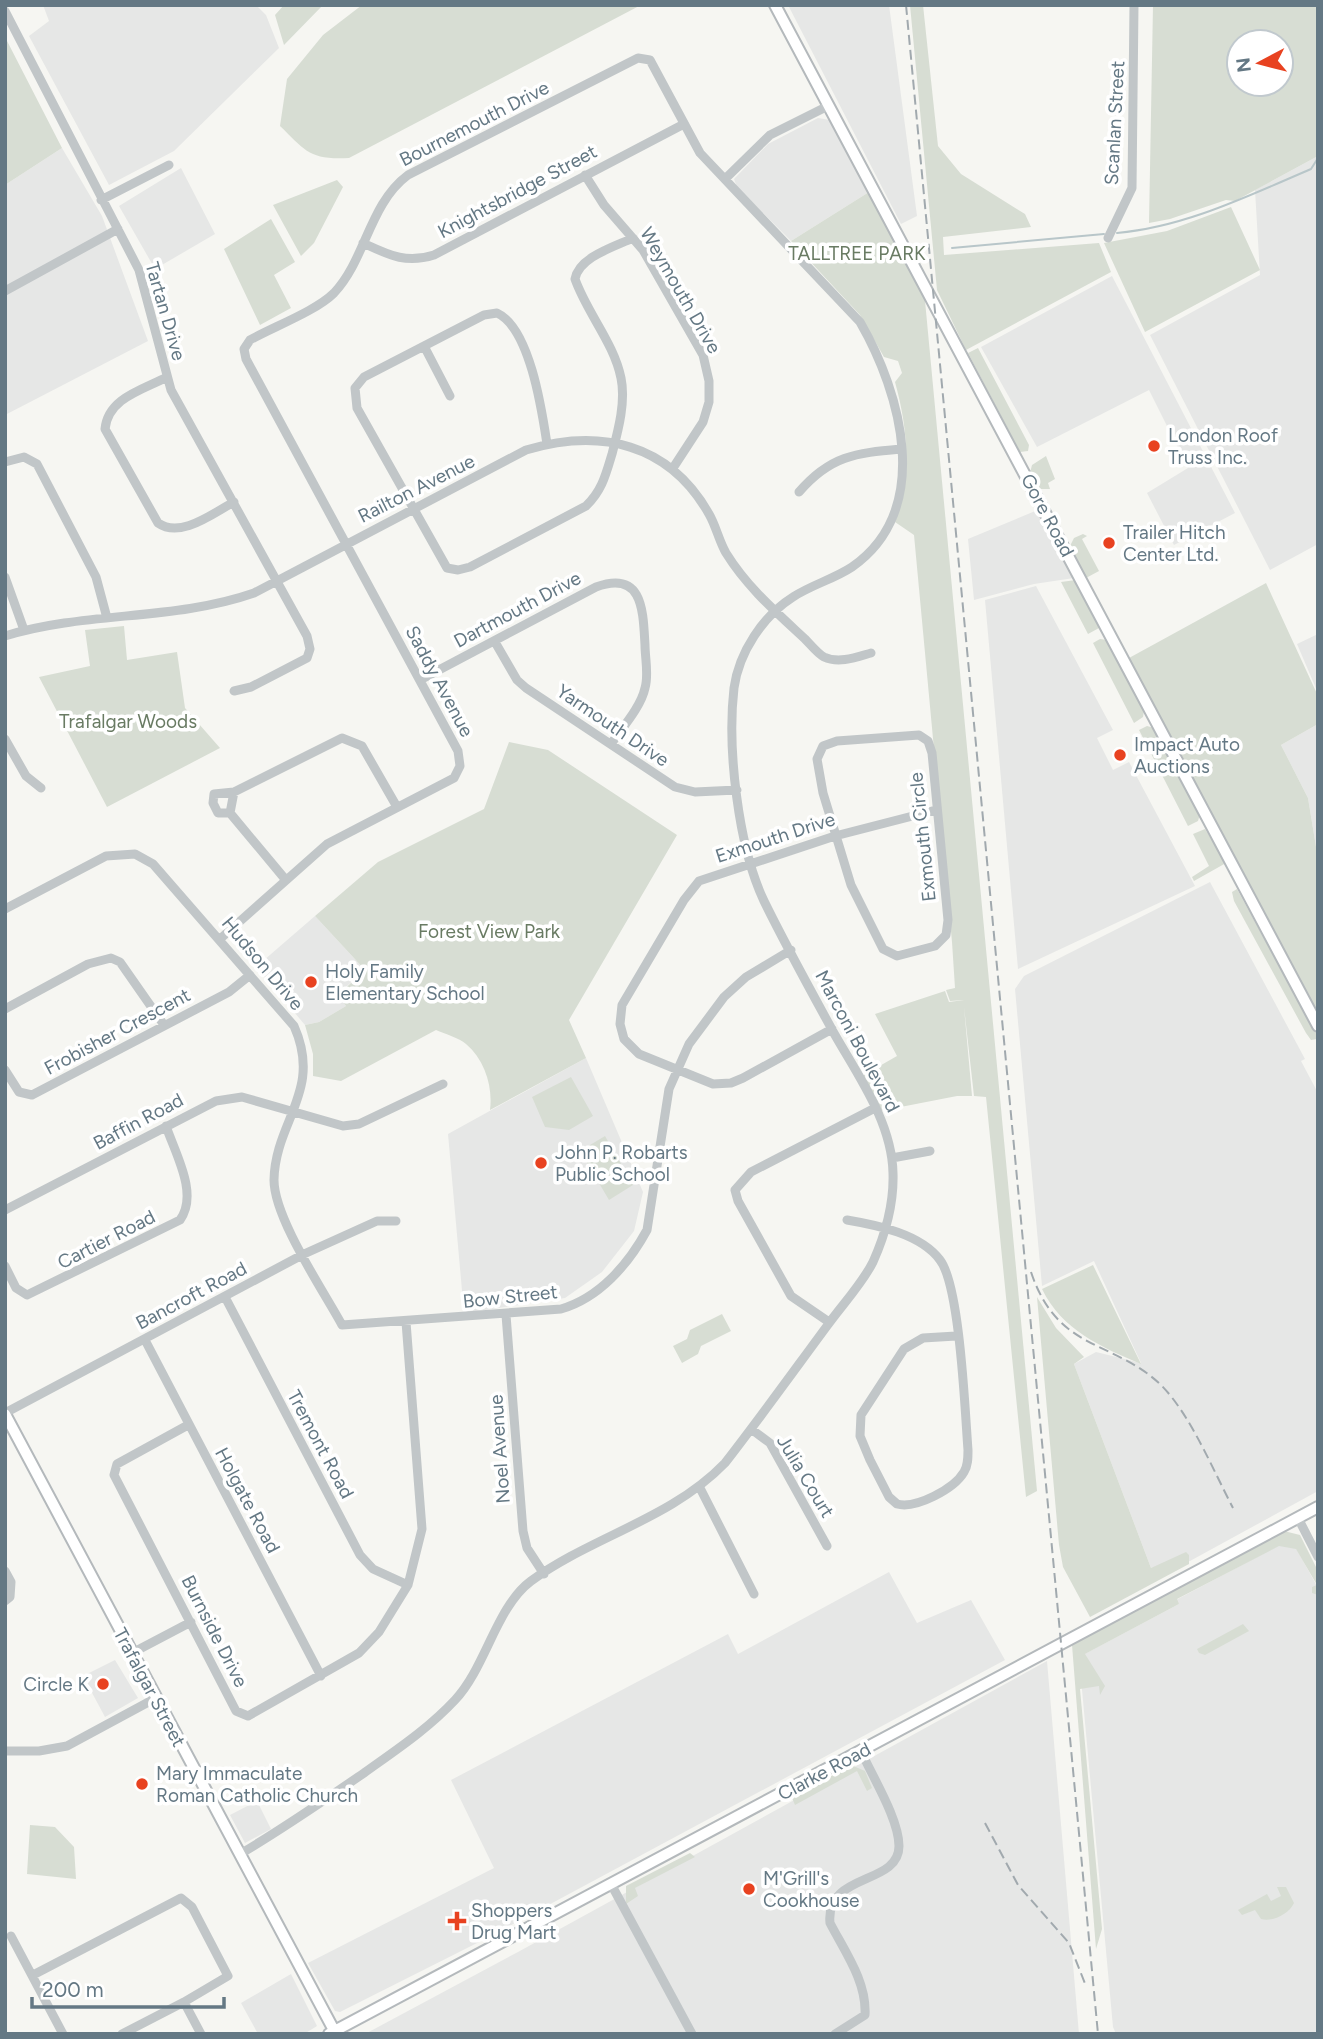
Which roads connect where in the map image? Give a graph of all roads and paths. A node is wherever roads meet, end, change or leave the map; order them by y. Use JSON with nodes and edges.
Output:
{"nodes":[{"id":1,"x":775,"y":5,"type":"edge"},
{"id":2,"x":1135,"y":5,"type":"edge"},
{"id":3,"x":5,"y":11,"type":"edge"},
{"id":4,"x":828,"y":106,"type":"junction"},
{"id":5,"x":684,"y":124,"type":"junction"},
{"id":6,"x":169,"y":165,"type":"dead end"},
{"id":7,"x":585,"y":175,"type":"junction"},
{"id":8,"x":725,"y":179,"type":"junction"},
{"id":9,"x":101,"y":200,"type":"junction"},
{"id":10,"x":118,"y":229,"type":"junction"},
{"id":11,"x":634,"y":238,"type":"junction"},
{"id":12,"x":1108,"y":239,"type":"dead end"},
{"id":13,"x":363,"y":243,"type":"junction"},
{"id":14,"x":5,"y":291,"type":"edge"},
{"id":15,"x":424,"y":346,"type":"junction"},
{"id":16,"x":244,"y":349,"type":"joint"},
{"id":17,"x":167,"y":377,"type":"junction"},
{"id":18,"x":450,"y":396,"type":"dead end"},
{"id":19,"x":615,"y":442,"type":"junction"},
{"id":20,"x":547,"y":444,"type":"junction"},
{"id":21,"x":901,"y":449,"type":"junction"},
{"id":22,"x":5,"y":462,"type":"edge"},
{"id":23,"x":673,"y":468,"type":"junction"},
{"id":24,"x":799,"y":492,"type":"dead end"},
{"id":25,"x":234,"y":502,"type":"junction"},
{"id":26,"x":415,"y":508,"type":"junction"},
{"id":27,"x":346,"y":543,"type":"junction"},
{"id":28,"x":5,"y":577,"type":"edge"},
{"id":29,"x":278,"y":580,"type":"junction"},
{"id":30,"x":774,"y":611,"type":"junction"},
{"id":31,"x":107,"y":618,"type":"junction"},
{"id":32,"x":24,"y":630,"type":"junction"},
{"id":33,"x":5,"y":636,"type":"edge"},
{"id":34,"x":495,"y":642,"type":"junction"},
{"id":35,"x":871,"y":653,"type":"dead end"},
{"id":36,"x":420,"y":680,"type":"junction"},
{"id":37,"x":234,"y":691,"type":"dead end"},
{"id":38,"x":5,"y":739,"type":"edge"},
{"id":39,"x":611,"y":744,"type":"junction"},
{"id":40,"x":41,"y":788,"type":"dead end"},
{"id":41,"x":737,"y":790,"type":"junction"},
{"id":42,"x":234,"y":792,"type":"junction"},
{"id":43,"x":397,"y":807,"type":"junction"},
{"id":44,"x":936,"y":810,"type":"junction"},
{"id":45,"x":230,"y":813,"type":"junction"},
{"id":46,"x":835,"y":835,"type":"junction"},
{"id":47,"x":749,"y":863,"type":"junction"},
{"id":48,"x":285,"y":879,"type":"junction"},
{"id":49,"x":5,"y":909,"type":"edge"},
{"id":50,"x":220,"y":939,"type":"junction"},
{"id":51,"x":791,"y":950,"type":"junction"},
{"id":52,"x":250,"y":975,"type":"junction"},
{"id":53,"x":5,"y":1009,"type":"edge"},
{"id":54,"x":164,"y":1025,"type":"junction"},
{"id":55,"x":1318,"y":1026,"type":"edge"},
{"id":56,"x":832,"y":1029,"type":"junction"},
{"id":57,"x":678,"y":1067,"type":"junction"},
{"id":58,"x":5,"y":1070,"type":"edge"},
{"id":59,"x":443,"y":1084,"type":"dead end"},
{"id":60,"x":875,"y":1108,"type":"junction"},
{"id":61,"x":295,"y":1113,"type":"junction"},
{"id":62,"x":166,"y":1126,"type":"junction"},
{"id":63,"x":930,"y":1151,"type":"dead end"},
{"id":64,"x":892,"y":1158,"type":"junction"},
{"id":65,"x":5,"y":1210,"type":"edge"},
{"id":66,"x":847,"y":1220,"type":"dead end"},
{"id":67,"x":396,"y":1221,"type":"dead end"},
{"id":68,"x":885,"y":1229,"type":"junction"},
{"id":69,"x":303,"y":1254,"type":"junction"},
{"id":70,"x":5,"y":1266,"type":"edge"},
{"id":71,"x":225,"y":1297,"type":"junction"},
{"id":72,"x":506,"y":1315,"type":"junction"},
{"id":73,"x":406,"y":1322,"type":"junction"},
{"id":74,"x":829,"y":1322,"type":"junction"},
{"id":75,"x":956,"y":1336,"type":"junction"},
{"id":76,"x":145,"y":1339,"type":"junction"},
{"id":77,"x":5,"y":1413,"type":"edge"},
{"id":78,"x":188,"y":1425,"type":"junction"},
{"id":79,"x":751,"y":1429,"type":"junction"},
{"id":80,"x":700,"y":1488,"type":"junction"},
{"id":81,"x":1318,"y":1507,"type":"edge"},
{"id":82,"x":1298,"y":1518,"type":"junction"},
{"id":83,"x":827,"y":1546,"type":"dead end"},
{"id":84,"x":1318,"y":1557,"type":"edge"},
{"id":85,"x":5,"y":1571,"type":"edge"},
{"id":86,"x":544,"y":1574,"type":"junction"},
{"id":87,"x":408,"y":1585,"type":"junction"},
{"id":88,"x":754,"y":1594,"type":"dead end"},
{"id":89,"x":5,"y":1601,"type":"edge"},
{"id":90,"x":191,"y":1622,"type":"junction"},
{"id":91,"x":132,"y":1653,"type":"junction"},
{"id":92,"x":321,"y":1676,"type":"junction"},
{"id":93,"x":156,"y":1698,"type":"junction"},
{"id":94,"x":861,"y":1751,"type":"junction"},
{"id":95,"x":5,"y":1752,"type":"edge"},
{"id":96,"x":240,"y":1854,"type":"junction"},
{"id":97,"x":611,"y":1884,"type":"junction"},
{"id":98,"x":11,"y":1936,"type":"dead end"},
{"id":99,"x":33,"y":1975,"type":"junction"},
{"id":100,"x":184,"y":2002,"type":"junction"},
{"id":101,"x":333,"y":2033,"type":"edge"},
{"id":102,"x":63,"y":2034,"type":"edge"},
{"id":103,"x":122,"y":2034,"type":"edge"},
{"id":104,"x":201,"y":2034,"type":"edge"},
{"id":105,"x":692,"y":2034,"type":"edge"},
{"id":106,"x":835,"y":2034,"type":"edge"}],
"edges":[{"from":1,"to":4,"type":"main road","name":"Gore Road"},
{"from":2,"to":12,"type":"street","name":"Scanlan Street"},
{"from":3,"to":9,"type":"street","name":"Tartan Drive"},
{"from":4,"to":8,"type":"street"},
{"from":4,"to":55,"type":"main road","name":"Gore Road"},
{"from":5,"to":7,"type":"street","name":"Knightsbridge Street"},
{"from":5,"to":8,"type":"street","name":"Bournemouth Drive"},
{"from":5,"to":13,"type":"street","name":"Bournemouth Drive"},
{"from":6,"to":9,"type":"street"},
{"from":7,"to":11,"type":"street","name":"Weymouth Drive"},
{"from":7,"to":13,"type":"street","name":"Knightsbridge Street"},
{"from":8,"to":21,"type":"street","name":"Marconi Boulevard"},
{"from":9,"to":10,"type":"street","name":"Tartan Drive"},
{"from":10,"to":14,"type":"street"},
{"from":10,"to":17,"type":"street","name":"Tartan Drive"},
{"from":11,"to":19,"type":"street"},
{"from":11,"to":23,"type":"street","name":"Weymouth Drive"},
{"from":13,"to":16,"type":"street","name":"Bournemouth Drive"},
{"from":15,"to":18,"type":"street"},
{"from":15,"to":20,"type":"street"},
{"from":15,"to":26,"type":"street"},
{"from":16,"to":27,"type":"street","name":"Saddy Avenue"},
{"from":17,"to":25,"type":"street","name":"Tartan Drive"},
{"from":17,"to":25,"type":"street"},
{"from":19,"to":20,"type":"street","name":"Railton Avenue"},
{"from":19,"to":23,"type":"street","name":"Railton Avenue"},
{"from":19,"to":26,"type":"street"},
{"from":20,"to":26,"type":"street","name":"Railton Avenue"},
{"from":21,"to":24,"type":"street"},
{"from":21,"to":30,"type":"street","name":"Marconi Boulevard"},
{"from":22,"to":31,"type":"street"},
{"from":23,"to":30,"type":"street","name":"Railton Avenue"},
{"from":25,"to":29,"type":"street","name":"Tartan Drive"},
{"from":26,"to":27,"type":"street","name":"Railton Avenue"},
{"from":27,"to":29,"type":"street","name":"Railton Avenue"},
{"from":27,"to":36,"type":"street","name":"Saddy Avenue"},
{"from":28,"to":32,"type":"street"},
{"from":29,"to":31,"type":"street","name":"Railton Avenue"},
{"from":29,"to":37,"type":"street","name":"Tartan Drive"},
{"from":30,"to":35,"type":"street","name":"Railton Avenue"},
{"from":30,"to":41,"type":"street","name":"Marconi Boulevard"},
{"from":31,"to":32,"type":"street","name":"Railton Avenue"},
{"from":32,"to":33,"type":"street","name":"Railton Avenue"},
{"from":34,"to":36,"type":"street","name":"Dartmouth Drive"},
{"from":34,"to":39,"type":"street","name":"Yarmouth Drive"},
{"from":34,"to":39,"type":"street","name":"Dartmouth Drive"},
{"from":36,"to":43,"type":"street","name":"Saddy Avenue"},
{"from":38,"to":40,"type":"street"},
{"from":39,"to":41,"type":"street","name":"Yarmouth Drive"},
{"from":41,"to":47,"type":"street","name":"Marconi Boulevard"},
{"from":42,"to":43,"type":"street"},
{"from":42,"to":45,"type":"street"},
{"from":42,"to":45,"type":"street"},
{"from":43,"to":48,"type":"street","name":"Saddy Avenue"},
{"from":44,"to":46,"type":"street","name":"Exmouth Drive"},
{"from":44,"to":46,"type":"street","name":"Exmouth Circle"},
{"from":44,"to":46,"type":"street","name":"Exmouth Circle"},
{"from":45,"to":48,"type":"street"},
{"from":46,"to":47,"type":"street","name":"Exmouth Drive"},
{"from":47,"to":51,"type":"street","name":"Marconi Boulevard"},
{"from":47,"to":57,"type":"street","name":"Exmouth Drive"},
{"from":48,"to":50,"type":"street","name":"Saddy Avenue"},
{"from":49,"to":50,"type":"street","name":"Hudson Drive"},
{"from":50,"to":52,"type":"street","name":"Hudson Drive"},
{"from":51,"to":56,"type":"street","name":"Marconi Boulevard"},
{"from":51,"to":57,"type":"street","name":"Bow Street"},
{"from":52,"to":54,"type":"street","name":"Frobisher Crescent"},
{"from":52,"to":61,"type":"street","name":"Hudson Drive"},
{"from":53,"to":54,"type":"street"},
{"from":54,"to":58,"type":"street","name":"Frobisher Crescent"},
{"from":56,"to":57,"type":"street","name":"Exmouth Drive"},
{"from":56,"to":60,"type":"street","name":"Marconi Boulevard"},
{"from":57,"to":72,"type":"street","name":"Bow Street"},
{"from":59,"to":61,"type":"street","name":"Baffin Road"},
{"from":60,"to":64,"type":"street","name":"Marconi Boulevard"},
{"from":60,"to":74,"type":"street"},
{"from":61,"to":62,"type":"street","name":"Baffin Road"},
{"from":61,"to":69,"type":"street","name":"Hudson Drive"},
{"from":62,"to":65,"type":"street","name":"Baffin Road"},
{"from":62,"to":70,"type":"street","name":"Cartier Road"},
{"from":63,"to":64,"type":"street"},
{"from":64,"to":68,"type":"street","name":"Marconi Boulevard"},
{"from":66,"to":68,"type":"street"},
{"from":67,"to":69,"type":"street","name":"Bancroft Road"},
{"from":68,"to":74,"type":"street","name":"Marconi Boulevard"},
{"from":68,"to":75,"type":"street"},
{"from":69,"to":71,"type":"street","name":"Bancroft Road"},
{"from":69,"to":73,"type":"street","name":"Bow Street"},
{"from":71,"to":76,"type":"street","name":"Bancroft Road"},
{"from":71,"to":87,"type":"street","name":"Tremont Road"},
{"from":72,"to":73,"type":"street","name":"Bow Street"},
{"from":72,"to":86,"type":"street","name":"Noel Avenue"},
{"from":73,"to":87,"type":"street","name":"Burnside Drive"},
{"from":74,"to":79,"type":"street","name":"Marconi Boulevard"},
{"from":75,"to":75,"type":"street"},
{"from":76,"to":77,"type":"street","name":"Bancroft Road"},
{"from":76,"to":78,"type":"street","name":"Holgate Road"},
{"from":77,"to":91,"type":"main road","name":"Trafalgar Street"},
{"from":78,"to":90,"type":"street","name":"Burnside Drive"},
{"from":78,"to":92,"type":"street","name":"Holgate Road"},
{"from":79,"to":80,"type":"street","name":"Marconi Boulevard"},
{"from":79,"to":83,"type":"street","name":"Julia Court"},
{"from":80,"to":86,"type":"street","name":"Marconi Boulevard"},
{"from":80,"to":88,"type":"street"},
{"from":81,"to":82,"type":"main road","name":"Clarke Road"},
{"from":82,"to":84,"type":"street"},
{"from":82,"to":94,"type":"main road","name":"Clarke Road"},
{"from":85,"to":89,"type":"street"},
{"from":86,"to":96,"type":"street","name":"Marconi Boulevard"},
{"from":87,"to":92,"type":"street","name":"Burnside Drive"},
{"from":90,"to":91,"type":"street"},
{"from":90,"to":92,"type":"street","name":"Burnside Drive"},
{"from":91,"to":93,"type":"main road","name":"Trafalgar Street"},
{"from":93,"to":95,"type":"street"},
{"from":93,"to":96,"type":"main road","name":"Trafalgar Street"},
{"from":94,"to":97,"type":"main road","name":"Clarke Road"},
{"from":94,"to":106,"type":"street"},
{"from":96,"to":101,"type":"main road","name":"Trafalgar Street"},
{"from":97,"to":101,"type":"main road","name":"Clarke Road"},
{"from":97,"to":105,"type":"street"},
{"from":98,"to":99,"type":"street"},
{"from":99,"to":100,"type":"street"},
{"from":99,"to":102,"type":"street"},
{"from":100,"to":103,"type":"street"},
{"from":100,"to":104,"type":"street"}]}
